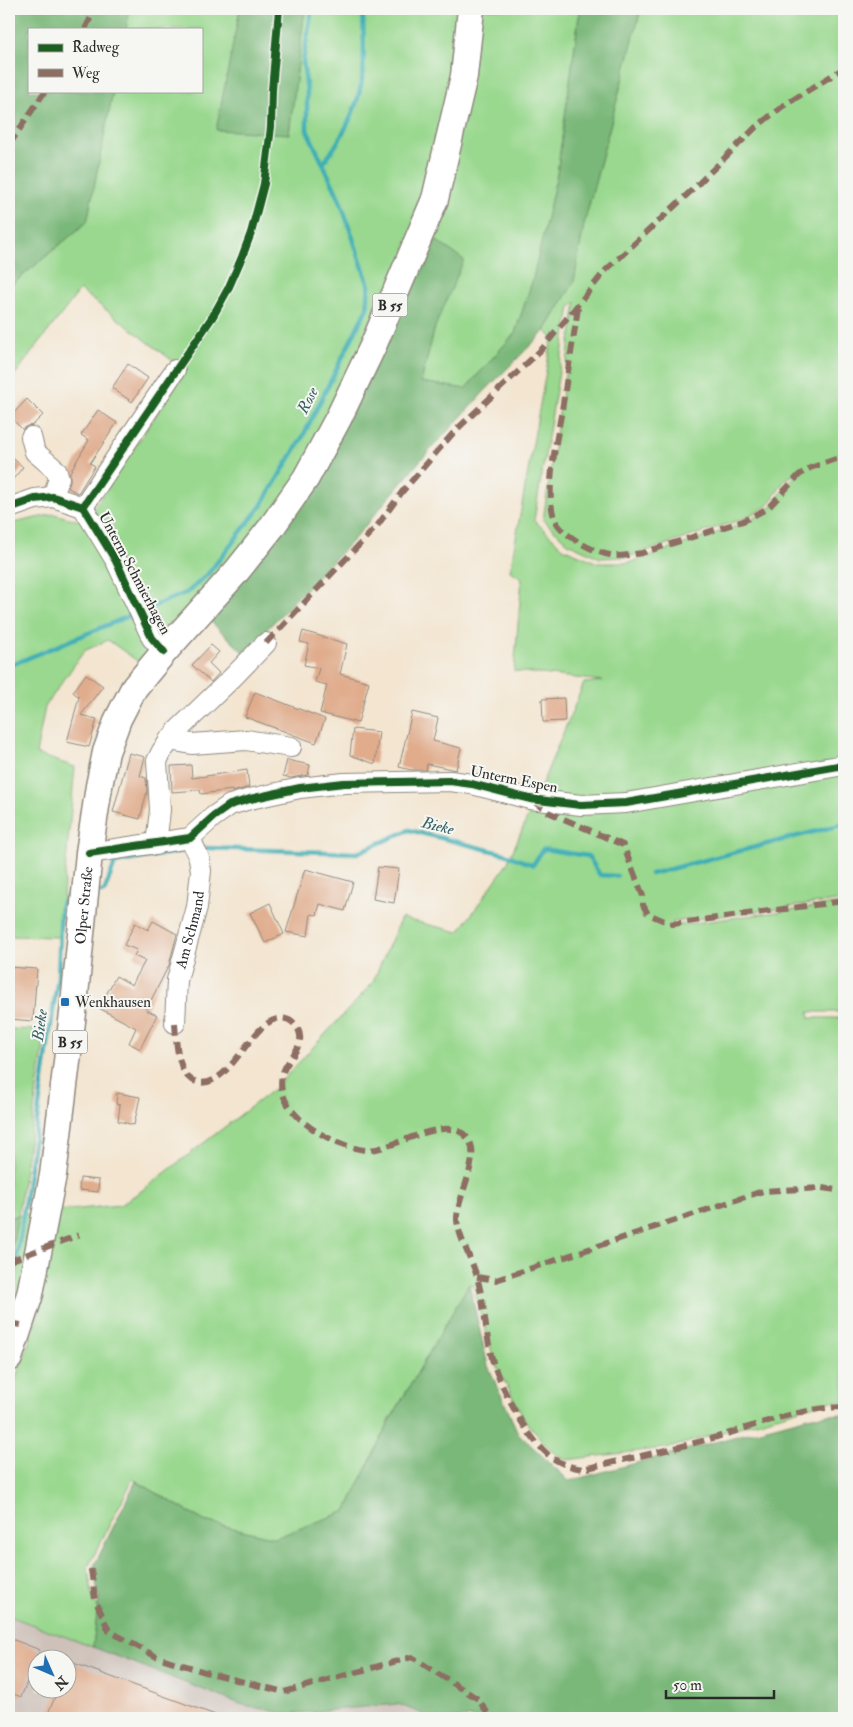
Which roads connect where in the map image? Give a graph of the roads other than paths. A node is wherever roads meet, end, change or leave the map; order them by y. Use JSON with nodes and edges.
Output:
{"nodes":[{"id":1,"x":471,"y":9,"type":"edge"},
{"id":2,"x":174,"y":370,"type":"dead end"},
{"id":3,"x":31,"y":437,"type":"dead end"},
{"id":4,"x":54,"y":497,"type":"junction"},
{"id":5,"x":83,"y":507,"type":"junction"},
{"id":6,"x":9,"y":508,"type":"edge"},
{"id":7,"x":266,"y":642,"type":"dead end"},
{"id":8,"x":164,"y":652,"type":"junction"},
{"id":9,"x":169,"y":740,"type":"junction"},
{"id":10,"x":291,"y":747,"type":"dead end"},
{"id":11,"x":844,"y":764,"type":"edge"},
{"id":12,"x":190,"y":838,"type":"junction"},
{"id":13,"x":156,"y":845,"type":"junction"},
{"id":14,"x":88,"y":865,"type":"junction"},
{"id":15,"x":174,"y":1023,"type":"dead end"},
{"id":16,"x":9,"y":1358,"type":"edge"}],
"edges":[{"from":1,"to":8,"type":"main road","number":"B 55"},
{"from":2,"to":5,"type":"street","name":"Unterm Schmierhagen"},
{"from":3,"to":4,"type":"street"},
{"from":4,"to":5,"type":"street","name":"Unterm Schmierhagen"},
{"from":4,"to":6,"type":"street","name":"Unterm Schmierhagen"},
{"from":5,"to":8,"type":"street","name":"Unterm Schmierhagen"},
{"from":7,"to":9,"type":"street"},
{"from":8,"to":14,"type":"main road","name":"Olper Straße","number":"B 55"},
{"from":9,"to":10,"type":"street"},
{"from":9,"to":13,"type":"street"},
{"from":11,"to":12,"type":"street","name":"Unterm Espen"},
{"from":12,"to":13,"type":"street"},
{"from":12,"to":15,"type":"street","name":"Am Schmand"},
{"from":13,"to":14,"type":"street"},
{"from":14,"to":16,"type":"main road","name":"Olper Straße","number":"B 55"}]}
